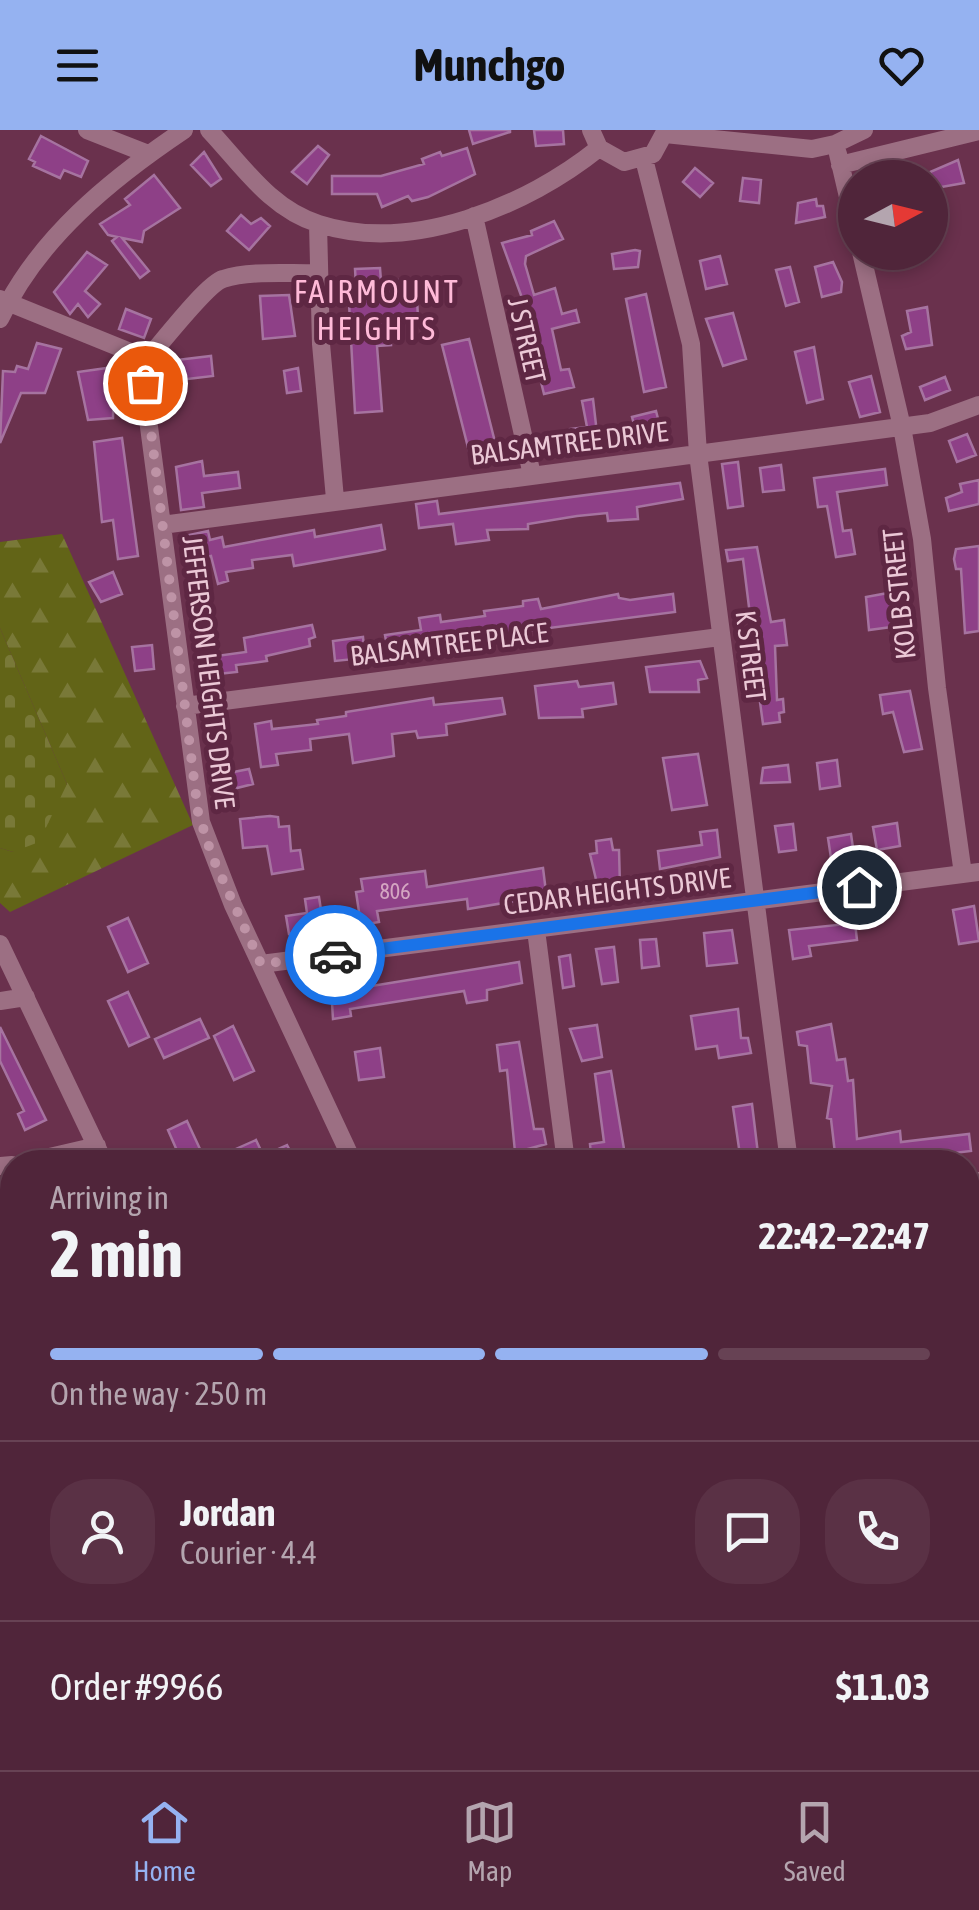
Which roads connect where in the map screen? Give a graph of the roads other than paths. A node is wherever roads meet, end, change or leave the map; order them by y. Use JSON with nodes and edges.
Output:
{"nodes":[{"id":1,"x":88,"y":130,"type":"edge"},
{"id":2,"x":184,"y":130,"type":"edge"},
{"id":3,"x":209,"y":130,"type":"edge"},
{"id":4,"x":864,"y":130,"type":"edge"},
{"id":5,"x":979,"y":131,"type":"edge"},
{"id":6,"x":665,"y":132,"type":"edge"},
{"id":7,"x":595,"y":139,"type":"edge"},
{"id":8,"x":835,"y":144,"type":"junction"},
{"id":9,"x":148,"y":154,"type":"junction"},
{"id":10,"x":644,"y":159,"type":"junction"},
{"id":11,"x":839,"y":160,"type":"edge"},
{"id":12,"x":857,"y":160,"type":"edge"},
{"id":13,"x":474,"y":216,"type":"junction"},
{"id":14,"x":318,"y":224,"type":"junction"},
{"id":15,"x":865,"y":270,"type":"edge"},
{"id":16,"x":319,"y":273,"type":"junction"},
{"id":17,"x":3,"y":307,"type":"edge"},
{"id":18,"x":141,"y":366,"type":"junction"},
{"id":19,"x":979,"y":405,"type":"edge"},
{"id":20,"x":902,"y":427,"type":"junction"},
{"id":21,"x":698,"y":454,"type":"junction"},
{"id":22,"x":532,"y":475,"type":"junction"},
{"id":23,"x":335,"y":499,"type":"junction"},
{"id":24,"x":162,"y":525,"type":"junction"},
{"id":25,"x":720,"y":637,"type":"junction"},
{"id":26,"x":185,"y":706,"type":"junction"},
{"id":27,"x":971,"y":873,"type":"edge"},
{"id":28,"x":754,"y":901,"type":"junction"},
{"id":29,"x":536,"y":930,"type":"junction"},
{"id":30,"x":0,"y":944,"type":"edge"},
{"id":31,"x":261,"y":964,"type":"junction"},
{"id":32,"x":26,"y":997,"type":"junction"},
{"id":33,"x":0,"y":1001,"type":"edge"},
{"id":34,"x":98,"y":1150,"type":"edge"},
{"id":35,"x":347,"y":1150,"type":"edge"},
{"id":36,"x":564,"y":1150,"type":"edge"},
{"id":37,"x":787,"y":1150,"type":"edge"}],
"edges":[{"from":1,"to":9,"type":"street"},
{"from":2,"to":9,"type":"street"},
{"from":3,"to":14,"type":"street"},
{"from":4,"to":8,"type":"street"},
{"from":5,"to":12,"type":"street"},
{"from":6,"to":8,"type":"street"},
{"from":6,"to":10,"type":"street"},
{"from":7,"to":10,"type":"street"},
{"from":7,"to":13,"type":"street"},
{"from":8,"to":11,"type":"street"},
{"from":9,"to":17,"type":"street"},
{"from":10,"to":21,"type":"street","name":"K STREET"},
{"from":13,"to":14,"type":"street"},
{"from":13,"to":22,"type":"street","name":"J STREET"},
{"from":14,"to":16,"type":"street"},
{"from":15,"to":20,"type":"street","name":"KOLB STREET"},
{"from":16,"to":18,"type":"street"},
{"from":16,"to":23,"type":"street"},
{"from":17,"to":18,"type":"street"},
{"from":18,"to":24,"type":"street","name":"JEFFERSON HEIGHTS DRIVE"},
{"from":19,"to":20,"type":"street","name":"BALSAMTREE DRIVE"},
{"from":20,"to":21,"type":"street","name":"BALSAMTREE DRIVE"},
{"from":20,"to":27,"type":"street","name":"KOLB STREET"},
{"from":21,"to":22,"type":"street","name":"BALSAMTREE DRIVE"},
{"from":21,"to":25,"type":"street","name":"K STREET"},
{"from":22,"to":23,"type":"street","name":"BALSAMTREE DRIVE"},
{"from":23,"to":24,"type":"street","name":"BALSAMTREE DRIVE"},
{"from":24,"to":26,"type":"street","name":"JEFFERSON HEIGHTS DRIVE"},
{"from":25,"to":26,"type":"street","name":"BALSAMTREE PLACE"},
{"from":25,"to":28,"type":"street","name":"K STREET"},
{"from":26,"to":31,"type":"street","name":"JEFFERSON HEIGHTS DRIVE"},
{"from":27,"to":28,"type":"street","name":"CEDAR HEIGHTS DRIVE"},
{"from":28,"to":29,"type":"street","name":"CEDAR HEIGHTS DRIVE"},
{"from":28,"to":37,"type":"street","name":"K STREET"},
{"from":29,"to":31,"type":"street","name":"CEDAR HEIGHTS DRIVE"},
{"from":29,"to":36,"type":"street"},
{"from":30,"to":32,"type":"street"},
{"from":31,"to":35,"type":"street","name":"JEFFERSON HEIGHTS DRIVE"},
{"from":32,"to":33,"type":"street"},
{"from":32,"to":34,"type":"street"}]}
